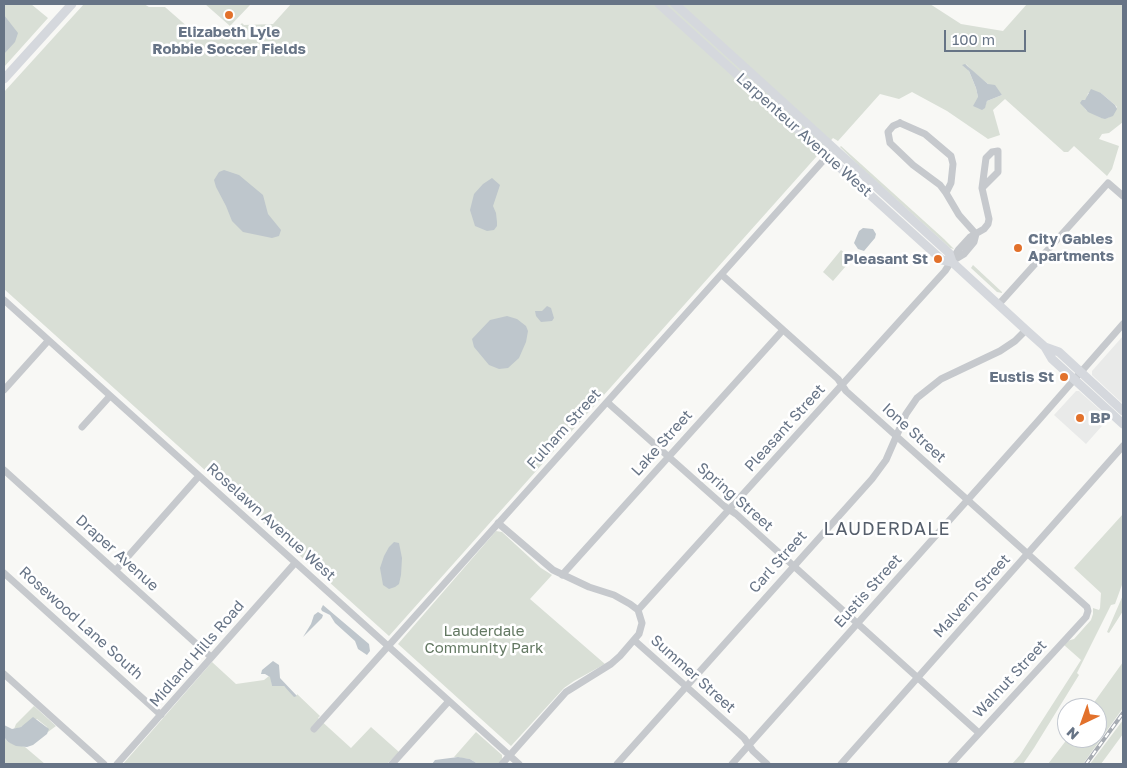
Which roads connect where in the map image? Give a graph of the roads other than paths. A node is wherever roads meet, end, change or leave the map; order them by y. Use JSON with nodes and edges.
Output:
{"nodes":[{"id":1,"x":72,"y":4,"type":"edge"},
{"id":2,"x":659,"y":4,"type":"edge"},
{"id":3,"x":675,"y":4,"type":"edge"},
{"id":4,"x":4,"y":79,"type":"edge"},
{"id":5,"x":835,"y":148,"type":"junction"},
{"id":6,"x":828,"y":156,"type":"junction"},
{"id":7,"x":982,"y":188,"type":"junction"},
{"id":8,"x":946,"y":193,"type":"junction"},
{"id":9,"x":1123,"y":196,"type":"edge"},
{"id":10,"x":976,"y":234,"type":"junction"},
{"id":11,"x":952,"y":262,"type":"junction"},
{"id":12,"x":722,"y":275,"type":"junction"},
{"id":13,"x":4,"y":300,"type":"edge"},
{"id":14,"x":999,"y":304,"type":"junction"},
{"id":15,"x":1123,"y":324,"type":"edge"},
{"id":16,"x":783,"y":330,"type":"junction"},
{"id":17,"x":1026,"y":330,"type":"junction"},
{"id":18,"x":48,"y":341,"type":"junction"},
{"id":19,"x":1045,"y":346,"type":"junction"},
{"id":20,"x":1080,"y":372,"type":"junction"},
{"id":21,"x":1074,"y":379,"type":"junction"},
{"id":22,"x":842,"y":385,"type":"junction"},
{"id":23,"x":4,"y":390,"type":"edge"},
{"id":24,"x":110,"y":396,"type":"junction"},
{"id":25,"x":607,"y":402,"type":"junction"},
{"id":26,"x":1123,"y":411,"type":"edge"},
{"id":27,"x":1123,"y":424,"type":"edge"},
{"id":28,"x":82,"y":427,"type":"dead end"},
{"id":29,"x":896,"y":436,"type":"junction"},
{"id":30,"x":1123,"y":446,"type":"edge"},
{"id":31,"x":668,"y":458,"type":"junction"},
{"id":32,"x":4,"y":470,"type":"edge"},
{"id":33,"x":199,"y":476,"type":"junction"},
{"id":34,"x":968,"y":500,"type":"junction"},
{"id":35,"x":730,"y":510,"type":"junction"},
{"id":36,"x":498,"y":523,"type":"junction"},
{"id":37,"x":1028,"y":554,"type":"junction"},
{"id":38,"x":296,"y":563,"type":"junction"},
{"id":39,"x":794,"y":566,"type":"junction"},
{"id":40,"x":116,"y":570,"type":"junction"},
{"id":41,"x":4,"y":572,"type":"edge"},
{"id":42,"x":562,"y":575,"type":"junction"},
{"id":43,"x":638,"y":610,"type":"junction"},
{"id":44,"x":1088,"y":611,"type":"joint"},
{"id":45,"x":858,"y":623,"type":"junction"},
{"id":46,"x":634,"y":640,"type":"junction"},
{"id":47,"x":388,"y":646,"type":"junction"},
{"id":48,"x":211,"y":657,"type":"junction"},
{"id":49,"x":4,"y":674,"type":"edge"},
{"id":50,"x":918,"y":677,"type":"junction"},
{"id":51,"x":686,"y":687,"type":"junction"},
{"id":52,"x":449,"y":701,"type":"junction"},
{"id":53,"x":161,"y":715,"type":"junction"},
{"id":54,"x":314,"y":729,"type":"dead end"},
{"id":55,"x":979,"y":733,"type":"junction"},
{"id":56,"x":749,"y":745,"type":"junction"},
{"id":57,"x":505,"y":760,"type":"edge"},
{"id":58,"x":104,"y":764,"type":"edge"},
{"id":59,"x":118,"y":764,"type":"edge"},
{"id":60,"x":392,"y":764,"type":"edge"},
{"id":61,"x":519,"y":764,"type":"edge"},
{"id":62,"x":617,"y":764,"type":"edge"},
{"id":63,"x":732,"y":764,"type":"edge"},
{"id":64,"x":768,"y":764,"type":"edge"},
{"id":65,"x":841,"y":764,"type":"edge"},
{"id":66,"x":951,"y":764,"type":"edge"}],
"edges":[{"from":1,"to":4,"type":"main road"},
{"from":2,"to":6,"type":"main road","name":"Larpenteur Avenue West"},
{"from":3,"to":5,"type":"main road","name":"Larpenteur Avenue West"},
{"from":5,"to":6,"type":"street","name":"Fulham Street"},
{"from":5,"to":11,"type":"main road","name":"Larpenteur Avenue West"},
{"from":6,"to":11,"type":"main road","name":"Larpenteur Avenue West"},
{"from":6,"to":12,"type":"street","name":"Fulham Street"},
{"from":7,"to":7,"type":"street"},
{"from":7,"to":10,"type":"street","name":"Pleasant Street"},
{"from":8,"to":8,"type":"street"},
{"from":8,"to":10,"type":"street"},
{"from":9,"to":14,"type":"street"},
{"from":10,"to":11,"type":"street","name":"Pleasant Street"},
{"from":11,"to":14,"type":"main road","name":"Larpenteur Avenue West"},
{"from":11,"to":22,"type":"street","name":"Pleasant Street"},
{"from":12,"to":16,"type":"street","name":"Ione Street"},
{"from":12,"to":25,"type":"street","name":"Fulham Street"},
{"from":13,"to":18,"type":"street","name":"Roselawn Avenue West"},
{"from":14,"to":17,"type":"main road","name":"Larpenteur Avenue West"},
{"from":15,"to":20,"type":"street","name":"Eustis Street"},
{"from":16,"to":22,"type":"street","name":"Ione Street"},
{"from":16,"to":31,"type":"street","name":"Lake Street"},
{"from":17,"to":19,"type":"main road","name":"Larpenteur Avenue West"},
{"from":17,"to":29,"type":"street","name":"Carl Street"},
{"from":18,"to":23,"type":"street"},
{"from":18,"to":24,"type":"street","name":"Roselawn Avenue West"},
{"from":19,"to":20,"type":"main road","name":"Larpenteur Avenue West"},
{"from":19,"to":21,"type":"main road","name":"Larpenteur Avenue West"},
{"from":20,"to":21,"type":"street","name":"Eustis Street"},
{"from":20,"to":26,"type":"main road","name":"Larpenteur Avenue West"},
{"from":21,"to":27,"type":"main road","name":"Larpenteur Avenue West"},
{"from":21,"to":34,"type":"street","name":"Eustis Street"},
{"from":22,"to":29,"type":"street","name":"Ione Street"},
{"from":22,"to":35,"type":"street","name":"Pleasant Street"},
{"from":24,"to":28,"type":"street"},
{"from":24,"to":33,"type":"street","name":"Roselawn Avenue West"},
{"from":25,"to":31,"type":"street","name":"Spring Street"},
{"from":25,"to":36,"type":"street","name":"Fulham Street"},
{"from":29,"to":34,"type":"street","name":"Ione Street"},
{"from":29,"to":39,"type":"street","name":"Carl Street"},
{"from":30,"to":37,"type":"street","name":"Malvern Street"},
{"from":31,"to":35,"type":"street","name":"Spring Street"},
{"from":31,"to":42,"type":"street","name":"Lake Street"},
{"from":32,"to":40,"type":"street","name":"Draper Avenue"},
{"from":33,"to":38,"type":"street","name":"Roselawn Avenue West"},
{"from":33,"to":40,"type":"street"},
{"from":34,"to":37,"type":"street","name":"Ione Street"},
{"from":34,"to":45,"type":"street","name":"Eustis Street"},
{"from":35,"to":39,"type":"street","name":"Spring Street"},
{"from":35,"to":43,"type":"street","name":"Pleasant Street"},
{"from":36,"to":42,"type":"street"},
{"from":36,"to":47,"type":"street","name":"Fulham Street"},
{"from":37,"to":44,"type":"street","name":"Ione Street"},
{"from":37,"to":50,"type":"street","name":"Malvern Street"},
{"from":38,"to":47,"type":"street","name":"Roselawn Avenue West"},
{"from":38,"to":48,"type":"street","name":"Midland Hills Road"},
{"from":39,"to":45,"type":"street","name":"Spring Street"},
{"from":39,"to":51,"type":"street","name":"Carl Street"},
{"from":40,"to":48,"type":"street","name":"Draper Avenue"},
{"from":41,"to":53,"type":"street","name":"Rosewood Lane South"},
{"from":42,"to":43,"type":"street"},
{"from":43,"to":46,"type":"street","name":"Summer Street"},
{"from":44,"to":55,"type":"street","name":"Walnut Street"},
{"from":45,"to":50,"type":"street","name":"Spring Street"},
{"from":45,"to":56,"type":"street","name":"Eustis Street"},
{"from":46,"to":51,"type":"street","name":"Summer Street"},
{"from":46,"to":57,"type":"street"},
{"from":47,"to":52,"type":"street","name":"Roselawn Avenue West"},
{"from":47,"to":54,"type":"street","name":"Fulham Street"},
{"from":48,"to":53,"type":"street","name":"Midland Hills Road"},
{"from":49,"to":58,"type":"street"},
{"from":50,"to":55,"type":"street","name":"Spring Street"},
{"from":50,"to":65,"type":"street","name":"Malvern Street"},
{"from":51,"to":56,"type":"street","name":"Summer Street"},
{"from":51,"to":62,"type":"street","name":"Carl Street"},
{"from":52,"to":57,"type":"street","name":"Roselawn Avenue West"},
{"from":52,"to":60,"type":"street"},
{"from":53,"to":59,"type":"street","name":"Midland Hills Road"},
{"from":55,"to":66,"type":"street","name":"Walnut Street"},
{"from":56,"to":63,"type":"street","name":"Eustis Street"},
{"from":56,"to":64,"type":"street","name":"Summer Street"},
{"from":57,"to":61,"type":"street","name":"Roselawn Avenue West"}]}
